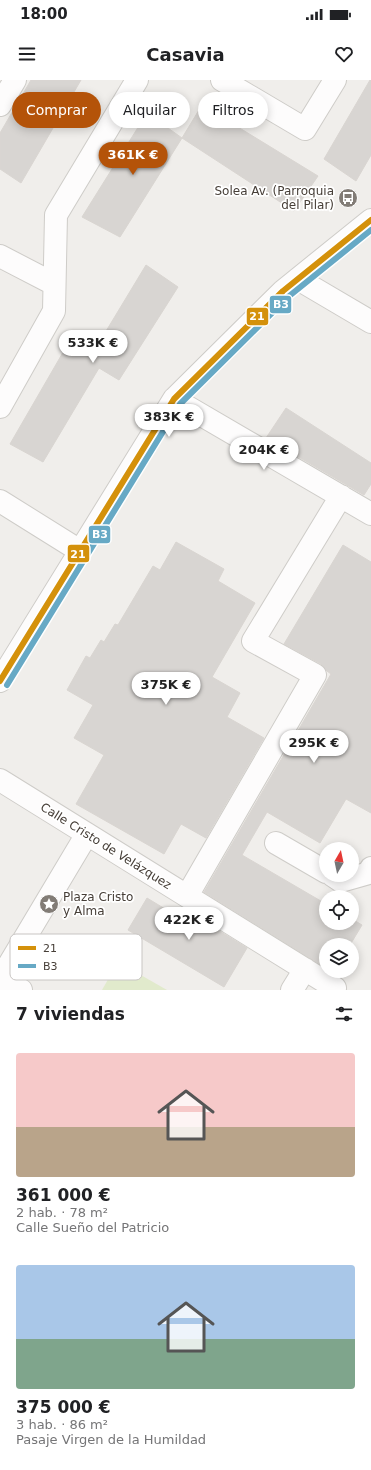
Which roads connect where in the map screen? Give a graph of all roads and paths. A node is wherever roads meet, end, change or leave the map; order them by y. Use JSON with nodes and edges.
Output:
{"nodes":[{"id":1,"x":15,"y":80,"type":"edge"},
{"id":2,"x":137,"y":80,"type":"edge"},
{"id":3,"x":222,"y":80,"type":"edge"},
{"id":4,"x":335,"y":80,"type":"edge"},
{"id":5,"x":0,"y":105,"type":"edge"},
{"id":6,"x":371,"y":220,"type":"edge"},
{"id":7,"x":0,"y":256,"type":"edge"},
{"id":8,"x":298,"y":279,"type":"junction"},
{"id":9,"x":54,"y":284,"type":"junction"},
{"id":10,"x":371,"y":322,"type":"edge"},
{"id":11,"x":174,"y":398,"type":"junction"},
{"id":12,"x":0,"y":407,"type":"edge"},
{"id":13,"x":341,"y":496,"type":"junction"},
{"id":14,"x":0,"y":501,"type":"edge"},
{"id":15,"x":371,"y":514,"type":"edge"},
{"id":16,"x":80,"y":551,"type":"junction"},
{"id":17,"x":8,"y":650,"type":"edge"},
{"id":18,"x":0,"y":681,"type":"edge"},
{"id":19,"x":0,"y":780,"type":"edge"},
{"id":20,"x":87,"y":834,"type":"junction"},
{"id":21,"x":276,"y":843,"type":"dead end"},
{"id":22,"x":319,"y":868,"type":"edge"},
{"id":23,"x":371,"y":868,"type":"edge"},
{"id":24,"x":359,"y":876,"type":"edge"},
{"id":25,"x":187,"y":896,"type":"junction"},
{"id":26,"x":27,"y":934,"type":"edge"},
{"id":27,"x":10,"y":963,"type":"edge"},
{"id":28,"x":304,"y":969,"type":"junction"},
{"id":29,"x":335,"y":988,"type":"dead end"},
{"id":30,"x":21,"y":990,"type":"edge"},
{"id":31,"x":292,"y":990,"type":"edge"}],
"edges":[{"from":1,"to":5,"type":"street"},
{"from":2,"to":9,"type":"street"},
{"from":3,"to":4,"type":"street"},
{"from":6,"to":8,"type":"street"},
{"from":7,"to":9,"type":"street"},
{"from":8,"to":10,"type":"street"},
{"from":8,"to":11,"type":"street"},
{"from":9,"to":12,"type":"street"},
{"from":11,"to":13,"type":"street"},
{"from":11,"to":16,"type":"street"},
{"from":13,"to":15,"type":"street"},
{"from":13,"to":25,"type":"street"},
{"from":14,"to":16,"type":"street"},
{"from":16,"to":17,"type":"street"},
{"from":17,"to":18,"type":"street"},
{"from":19,"to":20,"type":"street","name":"Calle Cristo de Velázquez"},
{"from":20,"to":25,"type":"street","name":"Calle Cristo de Velázquez"},
{"from":20,"to":26,"type":"street"},
{"from":21,"to":22,"type":"street"},
{"from":23,"to":24,"type":"street"},
{"from":25,"to":28,"type":"street","name":"Calle Cristo de Velázquez"},
{"from":27,"to":30,"type":"street"},
{"from":28,"to":29,"type":"street","name":"Calle Cristo de Velázquez"},
{"from":28,"to":31,"type":"street"}]}
